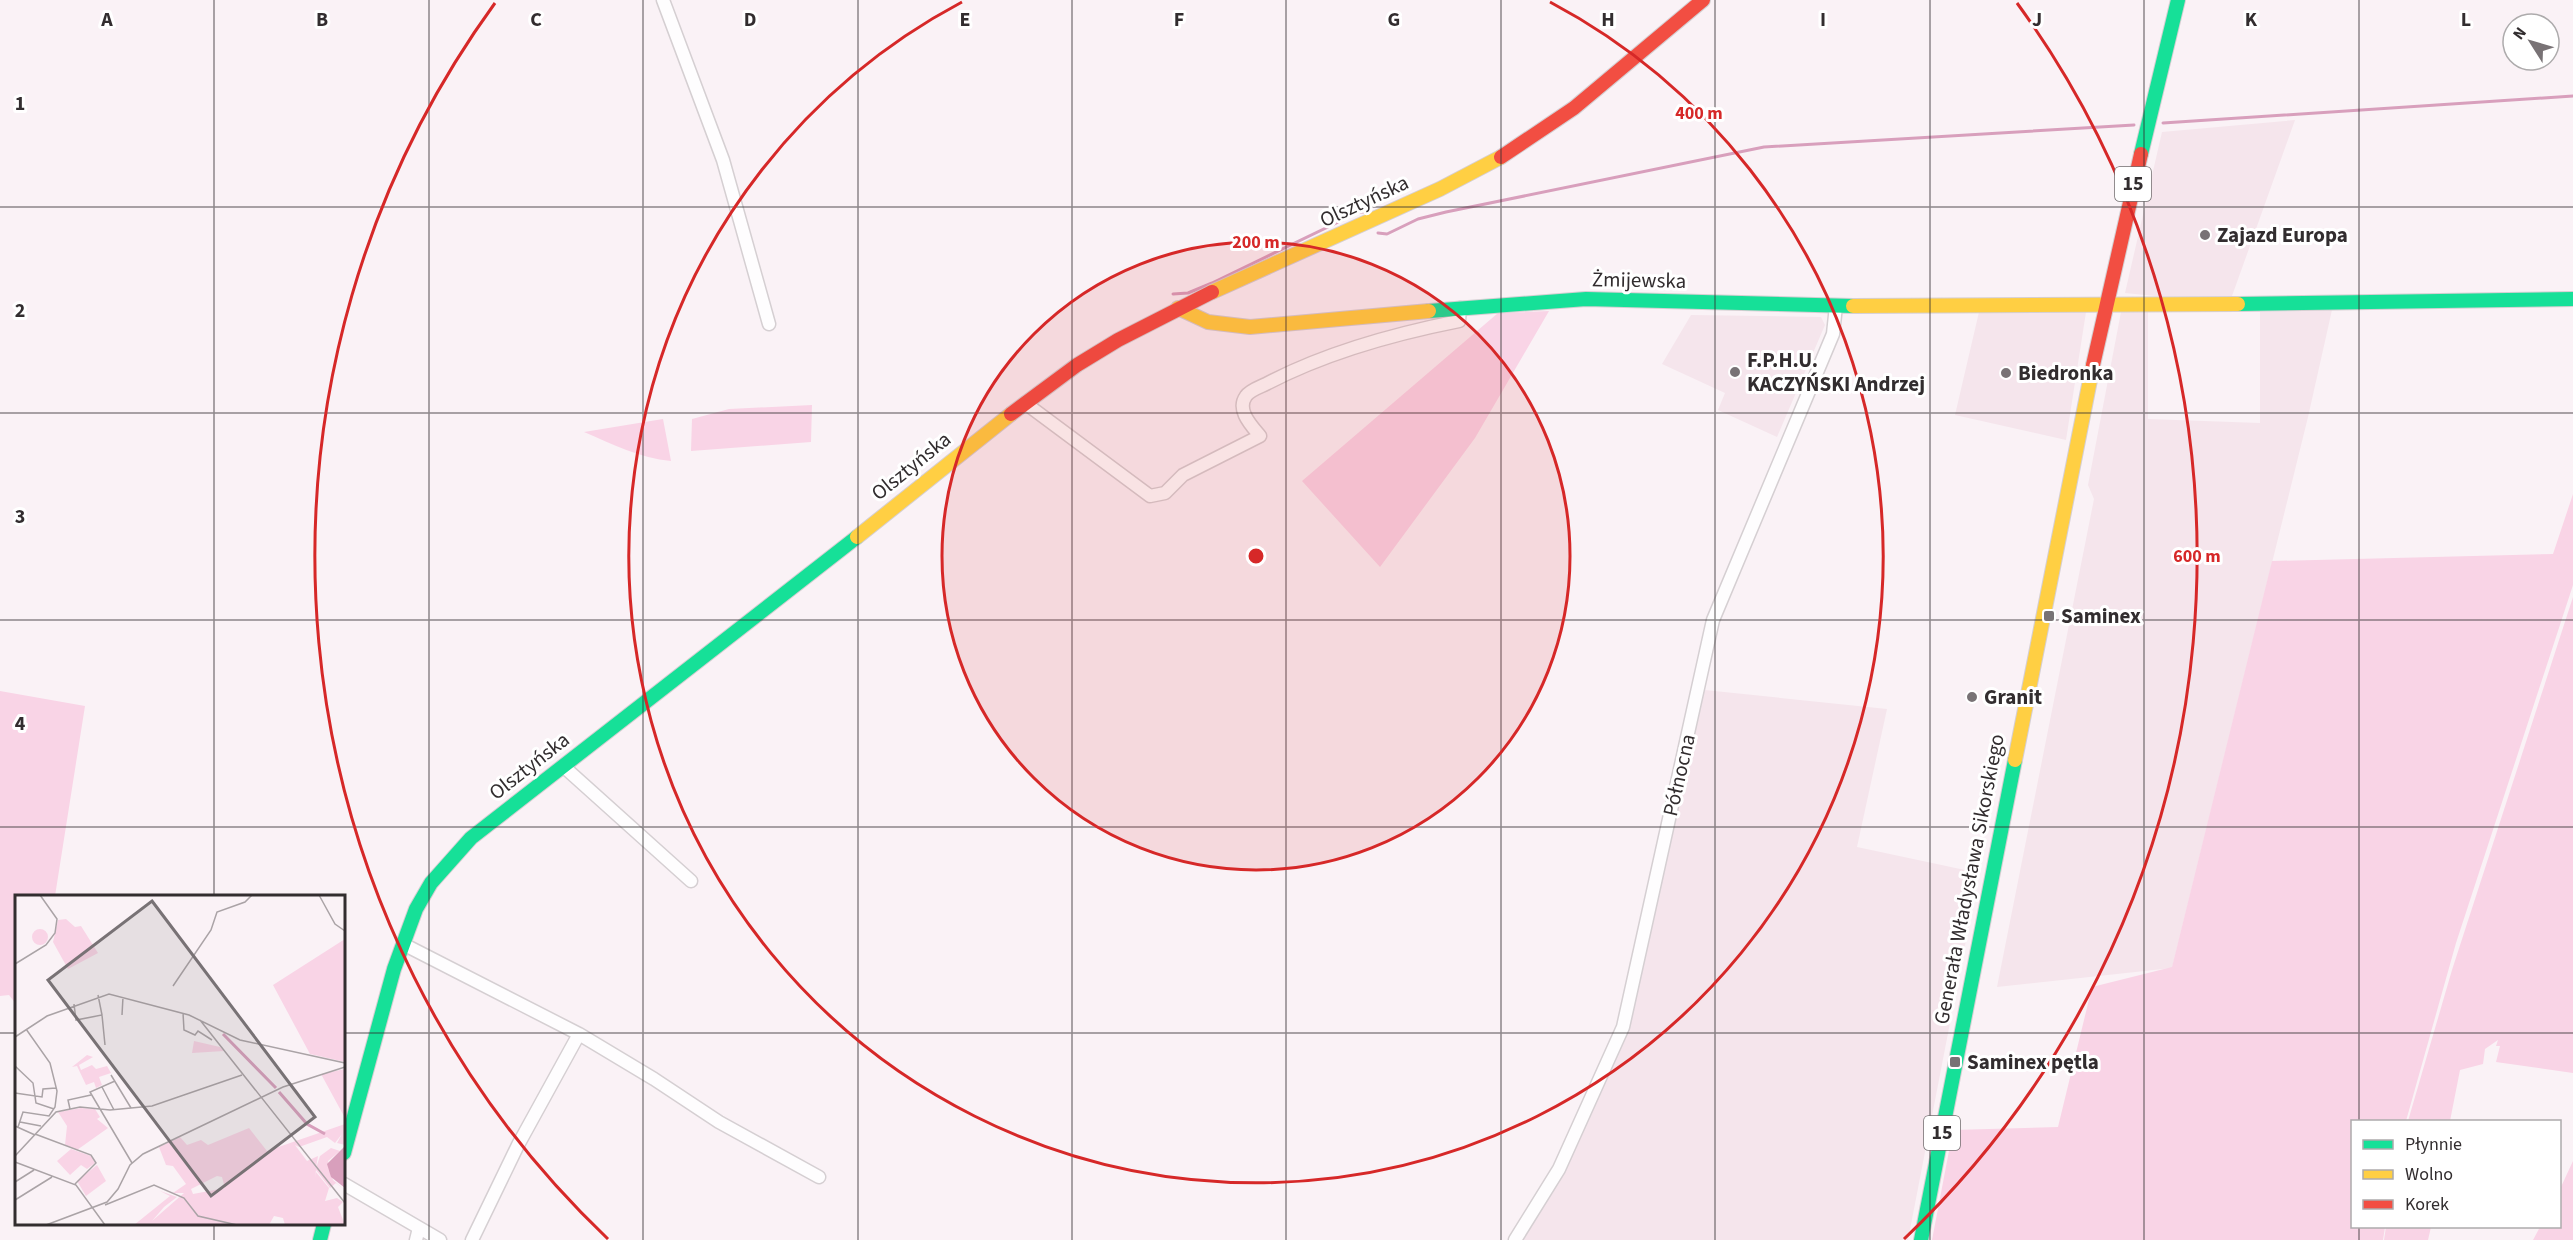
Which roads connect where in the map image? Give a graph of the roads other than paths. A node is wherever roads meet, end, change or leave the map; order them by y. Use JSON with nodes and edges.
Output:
{"nodes":[{"id":1,"x":663,"y":0,"type":"edge"},
{"id":2,"x":1703,"y":0,"type":"edge"},
{"id":3,"x":2178,"y":0,"type":"edge"},
{"id":4,"x":2573,"y":299,"type":"edge"},
{"id":5,"x":2105,"y":305,"type":"junction"},
{"id":6,"x":1836,"y":306,"type":"junction"},
{"id":7,"x":1178,"y":308,"type":"junction"},
{"id":8,"x":1460,"y":308,"type":"junction"},
{"id":9,"x":770,"y":324,"type":"dead end"},
{"id":10,"x":1025,"y":403,"type":"junction"},
{"id":11,"x":563,"y":766,"type":"junction"},
{"id":12,"x":691,"y":881,"type":"dead end"},
{"id":13,"x":403,"y":944,"type":"junction"},
{"id":14,"x":579,"y":1034,"type":"junction"},
{"id":15,"x":345,"y":1149,"type":"edge"},
{"id":16,"x":819,"y":1177,"type":"dead end"},
{"id":17,"x":345,"y":1185,"type":"edge"},
{"id":18,"x":324,"y":1225,"type":"edge"},
{"id":19,"x":418,"y":1234,"type":"edge"},
{"id":20,"x":320,"y":1240,"type":"edge"},
{"id":21,"x":440,"y":1240,"type":"edge"},
{"id":22,"x":472,"y":1240,"type":"edge"},
{"id":23,"x":1515,"y":1240,"type":"edge"},
{"id":24,"x":1921,"y":1240,"type":"edge"}],
"edges":[{"from":1,"to":9,"type":"street"},
{"from":2,"to":7,"type":"street","name":"Olsztyńska"},
{"from":3,"to":5,"type":"street","name":"Generała Władysława Sikorskiego","number":"15"},
{"from":4,"to":5,"type":"street","name":"Żmijewska"},
{"from":5,"to":6,"type":"street","name":"Żmijewska"},
{"from":5,"to":24,"type":"street","name":"Generała Władysława Sikorskiego","number":"15"},
{"from":6,"to":8,"type":"street","name":"Żmijewska"},
{"from":6,"to":23,"type":"street","name":"Północna"},
{"from":7,"to":8,"type":"street","name":"Żmijewska"},
{"from":7,"to":10,"type":"street","name":"Olsztyńska"},
{"from":8,"to":10,"type":"street"},
{"from":10,"to":11,"type":"street","name":"Olsztyńska"},
{"from":11,"to":12,"type":"street"},
{"from":11,"to":13,"type":"street","name":"Olsztyńska"},
{"from":13,"to":14,"type":"street"},
{"from":13,"to":15,"type":"street","name":"Olsztyńska"},
{"from":14,"to":16,"type":"street"},
{"from":14,"to":22,"type":"street"},
{"from":17,"to":19,"type":"street"},
{"from":18,"to":20,"type":"street"},
{"from":19,"to":21,"type":"street"}]}
